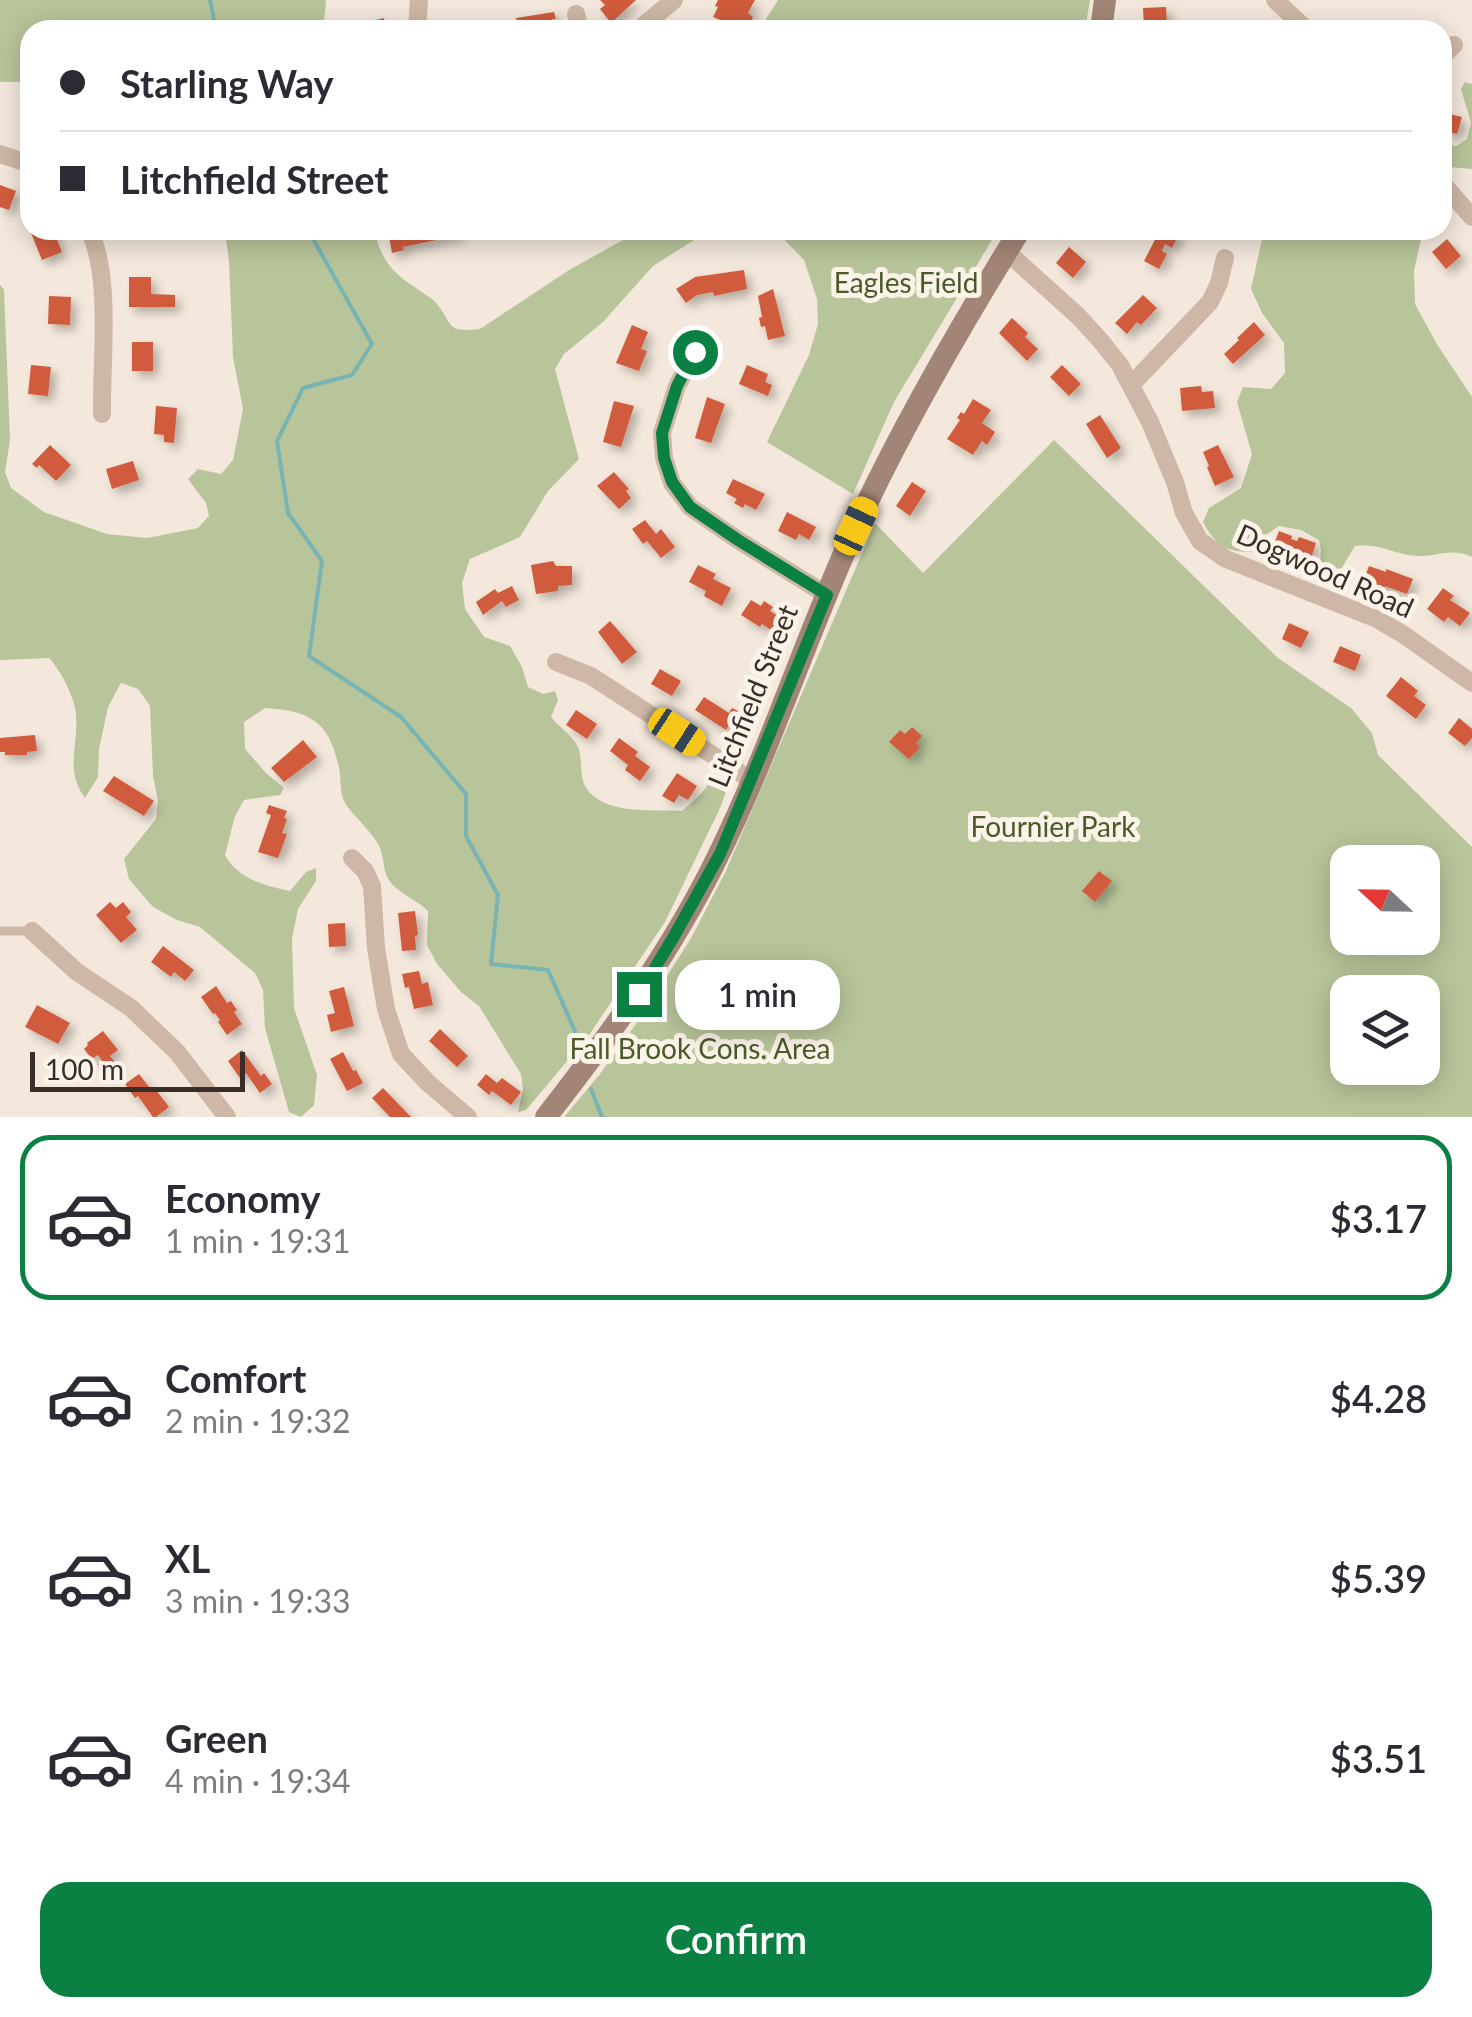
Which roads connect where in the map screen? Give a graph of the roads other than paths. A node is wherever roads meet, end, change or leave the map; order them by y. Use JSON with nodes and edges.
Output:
{"nodes":[{"id":1,"x":674,"y":0,"type":"edge"},
{"id":2,"x":1275,"y":0,"type":"edge"},
{"id":3,"x":650,"y":20,"type":"edge"},
{"id":4,"x":1296,"y":20,"type":"edge"},
{"id":5,"x":1452,"y":194,"type":"edge"},
{"id":6,"x":1472,"y":217,"type":"edge"},
{"id":7,"x":94,"y":240,"type":"edge"},
{"id":8,"x":1013,"y":240,"type":"edge"},
{"id":9,"x":1006,"y":251,"type":"junction"},
{"id":10,"x":1225,"y":258,"type":"dead end"},
{"id":11,"x":695,"y":352,"type":"dead end"},
{"id":12,"x":1131,"y":384,"type":"junction"},
{"id":13,"x":102,"y":414,"type":"dead end"},
{"id":14,"x":827,"y":595,"type":"junction"},
{"id":15,"x":556,"y":662,"type":"dead end"},
{"id":16,"x":1472,"y":683,"type":"edge"},
{"id":17,"x":752,"y":780,"type":"junction"},
{"id":18,"x":352,"y":858,"type":"dead end"},
{"id":19,"x":32,"y":930,"type":"joint"},
{"id":20,"x":0,"y":931,"type":"edge"},
{"id":21,"x":226,"y":1117,"type":"edge"},
{"id":22,"x":468,"y":1117,"type":"edge"},
{"id":23,"x":546,"y":1117,"type":"edge"}],
"edges":[{"from":1,"to":3,"type":"street"},
{"from":2,"to":4,"type":"street"},
{"from":5,"to":6,"type":"street"},
{"from":7,"to":13,"type":"street"},
{"from":8,"to":9,"type":"main road","name":"Litchfield Street"},
{"from":9,"to":12,"type":"street","name":"Dogwood Road"},
{"from":9,"to":14,"type":"main road","name":"Litchfield Street"},
{"from":10,"to":12,"type":"street"},
{"from":11,"to":14,"type":"street"},
{"from":12,"to":16,"type":"street","name":"Dogwood Road"},
{"from":14,"to":17,"type":"main road","name":"Litchfield Street"},
{"from":15,"to":17,"type":"street"},
{"from":17,"to":23,"type":"main road","name":"Litchfield Street"},
{"from":18,"to":22,"type":"street"},
{"from":19,"to":20,"type":"lane"},
{"from":19,"to":21,"type":"street"}]}
